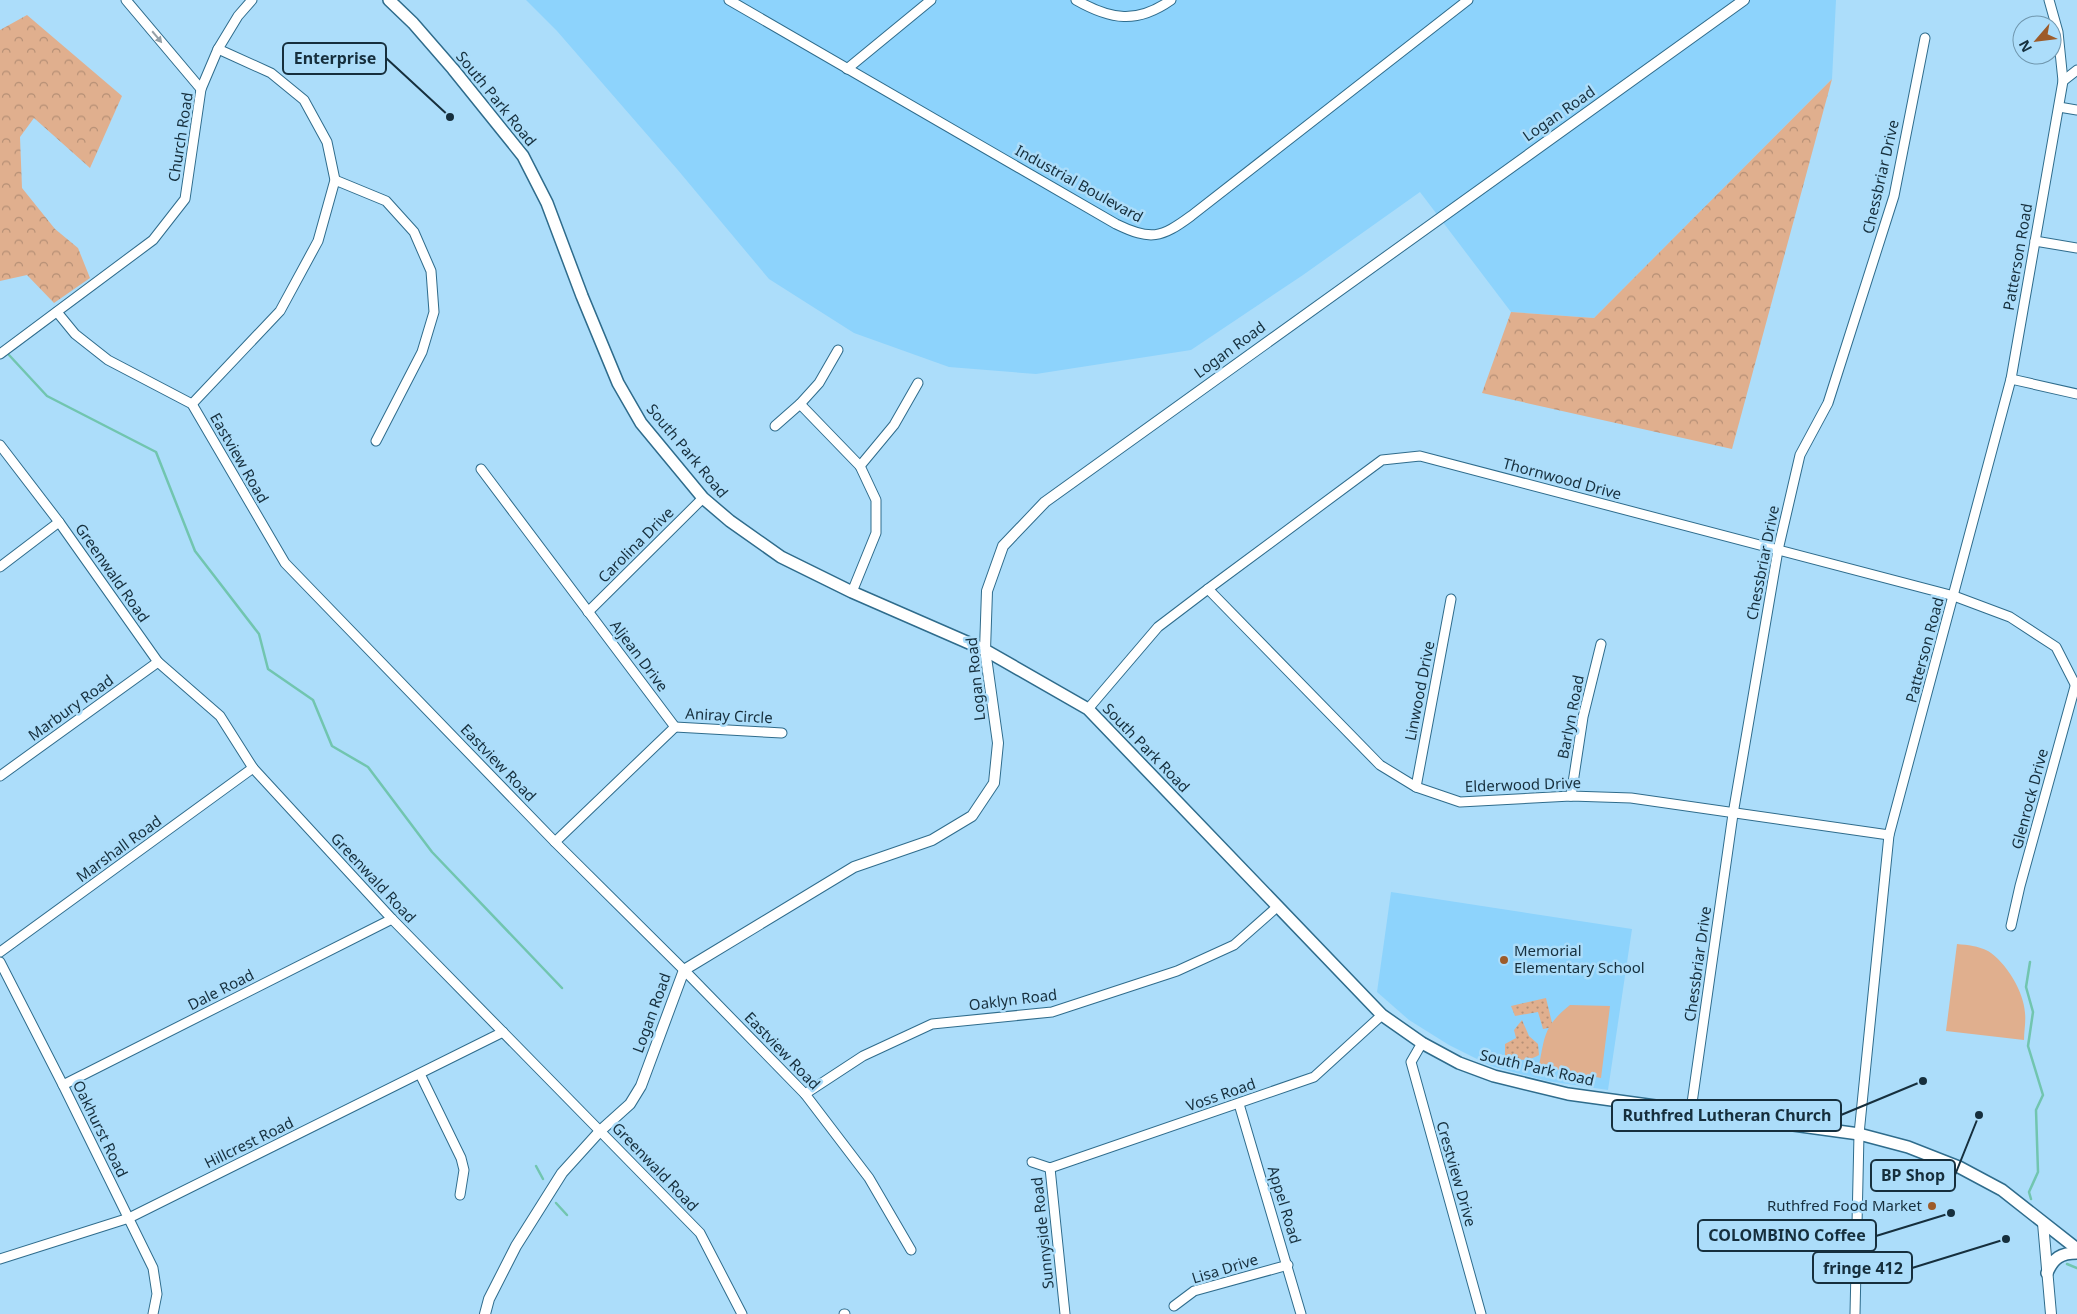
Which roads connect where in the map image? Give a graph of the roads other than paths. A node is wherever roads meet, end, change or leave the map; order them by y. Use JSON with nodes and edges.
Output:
{"nodes":[{"id":1,"x":126,"y":0,"type":"edge"},
{"id":2,"x":252,"y":0,"type":"edge"},
{"id":3,"x":389,"y":0,"type":"edge"},
{"id":4,"x":729,"y":0,"type":"edge"},
{"id":5,"x":931,"y":0,"type":"edge"},
{"id":6,"x":1076,"y":0,"type":"edge"},
{"id":7,"x":1172,"y":0,"type":"edge"},
{"id":8,"x":1468,"y":0,"type":"edge"},
{"id":9,"x":1744,"y":0,"type":"edge"},
{"id":10,"x":2049,"y":0,"type":"edge"},
{"id":11,"x":1926,"y":38,"type":"dead end"},
{"id":12,"x":218,"y":49,"type":"junction"},
{"id":13,"x":847,"y":69,"type":"junction"},
{"id":14,"x":2077,"y":70,"type":"edge"},
{"id":15,"x":2063,"y":81,"type":"junction"},
{"id":16,"x":202,"y":89,"type":"junction"},
{"id":17,"x":2059,"y":106,"type":"junction"},
{"id":18,"x":2077,"y":110,"type":"edge"},
{"id":19,"x":335,"y":180,"type":"junction"},
{"id":20,"x":2035,"y":241,"type":"junction"},
{"id":21,"x":2077,"y":248,"type":"edge"},
{"id":22,"x":57,"y":312,"type":"junction"},
{"id":23,"x":838,"y":350,"type":"dead end"},
{"id":24,"x":0,"y":354,"type":"edge"},
{"id":25,"x":2011,"y":379,"type":"junction"},
{"id":26,"x":918,"y":383,"type":"dead end"},
{"id":27,"x":2077,"y":394,"type":"edge"},
{"id":28,"x":192,"y":404,"type":"junction"},
{"id":29,"x":800,"y":404,"type":"junction"},
{"id":30,"x":775,"y":426,"type":"dead end"},
{"id":31,"x":376,"y":441,"type":"dead end"},
{"id":32,"x":0,"y":445,"type":"edge"},
{"id":33,"x":860,"y":466,"type":"junction"},
{"id":34,"x":481,"y":469,"type":"dead end"},
{"id":35,"x":703,"y":498,"type":"junction"},
{"id":36,"x":59,"y":522,"type":"junction"},
{"id":37,"x":1778,"y":550,"type":"junction"},
{"id":38,"x":0,"y":567,"type":"edge"},
{"id":39,"x":1208,"y":589,"type":"junction"},
{"id":40,"x":852,"y":592,"type":"junction"},
{"id":41,"x":1954,"y":596,"type":"junction"},
{"id":42,"x":1451,"y":599,"type":"dead end"},
{"id":43,"x":588,"y":612,"type":"junction"},
{"id":44,"x":1601,"y":644,"type":"dead end"},
{"id":45,"x":985,"y":650,"type":"junction"},
{"id":46,"x":158,"y":662,"type":"junction"},
{"id":47,"x":2076,"y":684,"type":"edge"},
{"id":48,"x":1088,"y":709,"type":"junction"},
{"id":49,"x":674,"y":727,"type":"junction"},
{"id":50,"x":782,"y":733,"type":"dead end"},
{"id":51,"x":253,"y":768,"type":"junction"},
{"id":52,"x":0,"y":776,"type":"edge"},
{"id":53,"x":1416,"y":788,"type":"junction"},
{"id":54,"x":1570,"y":796,"type":"junction"},
{"id":55,"x":1733,"y":814,"type":"junction"},
{"id":56,"x":1890,"y":835,"type":"junction"},
{"id":57,"x":555,"y":842,"type":"junction"},
{"id":58,"x":1276,"y":907,"type":"junction"},
{"id":59,"x":392,"y":919,"type":"junction"},
{"id":60,"x":2011,"y":926,"type":"dead end"},
{"id":61,"x":0,"y":952,"type":"edge"},
{"id":62,"x":0,"y":962,"type":"edge"},
{"id":63,"x":684,"y":970,"type":"junction"},
{"id":64,"x":1382,"y":1015,"type":"junction"},
{"id":65,"x":503,"y":1032,"type":"junction"},
{"id":66,"x":1422,"y":1043,"type":"junction"},
{"id":67,"x":420,"y":1074,"type":"junction"},
{"id":68,"x":63,"y":1084,"type":"junction"},
{"id":69,"x":805,"y":1094,"type":"junction"},
{"id":70,"x":1239,"y":1104,"type":"junction"},
{"id":71,"x":1691,"y":1110,"type":"junction"},
{"id":72,"x":600,"y":1131,"type":"junction"},
{"id":73,"x":1858,"y":1134,"type":"junction"},
{"id":74,"x":1032,"y":1162,"type":"dead end"},
{"id":75,"x":1050,"y":1168,"type":"junction"},
{"id":76,"x":460,"y":1195,"type":"dead end"},
{"id":77,"x":129,"y":1218,"type":"junction"},
{"id":78,"x":2043,"y":1223,"type":"junction"},
{"id":79,"x":910,"y":1250,"type":"dead end"},
{"id":80,"x":2077,"y":1251,"type":"edge"},
{"id":81,"x":0,"y":1258,"type":"edge"},
{"id":82,"x":1288,"y":1265,"type":"junction"},
{"id":83,"x":2047,"y":1272,"type":"junction"},
{"id":84,"x":1174,"y":1306,"type":"dead end"},
{"id":85,"x":153,"y":1314,"type":"edge"},
{"id":86,"x":485,"y":1314,"type":"edge"},
{"id":87,"x":742,"y":1314,"type":"edge"},
{"id":88,"x":1065,"y":1314,"type":"edge"},
{"id":89,"x":1301,"y":1314,"type":"edge"},
{"id":90,"x":1481,"y":1314,"type":"edge"},
{"id":91,"x":1854,"y":1314,"type":"edge"},
{"id":92,"x":2051,"y":1314,"type":"edge"}],
"edges":[{"from":1,"to":16,"type":"street","one_way":true},
{"from":2,"to":12,"type":"street","name":"Church Road"},
{"from":3,"to":35,"type":"main road","name":"South Park Road"},
{"from":4,"to":13,"type":"street","name":"Industrial Boulevard"},
{"from":5,"to":13,"type":"street"},
{"from":6,"to":7,"type":"street"},
{"from":8,"to":13,"type":"street","name":"Industrial Boulevard"},
{"from":9,"to":45,"type":"street","name":"Logan Road"},
{"from":10,"to":15,"type":"street","name":"Patterson Road"},
{"from":11,"to":37,"type":"street","name":"Chessbriar Drive"},
{"from":12,"to":16,"type":"street","name":"Church Road"},
{"from":12,"to":19,"type":"street"},
{"from":14,"to":15,"type":"street"},
{"from":15,"to":17,"type":"street","name":"Patterson Road"},
{"from":16,"to":22,"type":"street","name":"Church Road"},
{"from":17,"to":18,"type":"street"},
{"from":17,"to":20,"type":"street","name":"Patterson Road"},
{"from":19,"to":28,"type":"street"},
{"from":19,"to":31,"type":"street"},
{"from":20,"to":21,"type":"street"},
{"from":20,"to":25,"type":"street","name":"Patterson Road"},
{"from":22,"to":24,"type":"street","name":"Church Road"},
{"from":22,"to":28,"type":"street","name":"Eastview Road"},
{"from":23,"to":29,"type":"street"},
{"from":25,"to":27,"type":"street"},
{"from":25,"to":41,"type":"street","name":"Patterson Road"},
{"from":26,"to":33,"type":"street"},
{"from":28,"to":57,"type":"street","name":"Eastview Road"},
{"from":29,"to":30,"type":"street"},
{"from":29,"to":33,"type":"street"},
{"from":32,"to":36,"type":"street","name":"Greenwald Road"},
{"from":33,"to":40,"type":"street"},
{"from":34,"to":43,"type":"street","name":"Aljean Drive"},
{"from":35,"to":40,"type":"main road","name":"South Park Road"},
{"from":35,"to":43,"type":"street","name":"Carolina Drive"},
{"from":36,"to":38,"type":"street"},
{"from":36,"to":46,"type":"street","name":"Greenwald Road"},
{"from":37,"to":39,"type":"street","name":"Thornwood Drive"},
{"from":37,"to":41,"type":"street","name":"Thornwood Drive"},
{"from":37,"to":55,"type":"street","name":"Chessbriar Drive"},
{"from":39,"to":48,"type":"street","name":"Thornwood Drive"},
{"from":39,"to":53,"type":"street","name":"Elderwood Drive"},
{"from":40,"to":45,"type":"main road","name":"South Park Road"},
{"from":41,"to":47,"type":"street","name":"Thornwood Drive"},
{"from":41,"to":56,"type":"street","name":"Patterson Road"},
{"from":42,"to":53,"type":"street","name":"Linwood Drive"},
{"from":43,"to":49,"type":"street","name":"Aljean Drive"},
{"from":44,"to":54,"type":"street","name":"Barlyn Road"},
{"from":45,"to":48,"type":"main road","name":"South Park Road"},
{"from":45,"to":63,"type":"street","name":"Logan Road"},
{"from":46,"to":51,"type":"street","name":"Greenwald Road"},
{"from":46,"to":52,"type":"street","name":"Marbury Road"},
{"from":47,"to":60,"type":"street","name":"Glenrock Drive"},
{"from":48,"to":58,"type":"main road","name":"South Park Road"},
{"from":49,"to":50,"type":"street","name":"Aniray Circle"},
{"from":49,"to":57,"type":"street"},
{"from":51,"to":59,"type":"street","name":"Greenwald Road"},
{"from":51,"to":61,"type":"street","name":"Marshall Road"},
{"from":53,"to":54,"type":"street","name":"Elderwood Drive"},
{"from":54,"to":55,"type":"street","name":"Elderwood Drive"},
{"from":55,"to":56,"type":"street","name":"Elderwood Drive"},
{"from":55,"to":71,"type":"street","name":"Chessbriar Drive"},
{"from":56,"to":73,"type":"street","name":"Patterson Road"},
{"from":57,"to":63,"type":"street","name":"Eastview Road"},
{"from":58,"to":64,"type":"main road","name":"South Park Road"},
{"from":58,"to":69,"type":"street","name":"Oaklyn Road"},
{"from":59,"to":65,"type":"street","name":"Greenwald Road"},
{"from":59,"to":68,"type":"street","name":"Dale Road"},
{"from":62,"to":68,"type":"street","name":"Oakhurst Road"},
{"from":63,"to":69,"type":"street","name":"Eastview Road"},
{"from":63,"to":72,"type":"street","name":"Logan Road"},
{"from":64,"to":66,"type":"main road","name":"South Park Road"},
{"from":64,"to":70,"type":"street","name":"Voss Road"},
{"from":65,"to":67,"type":"street","name":"Hillcrest Road"},
{"from":65,"to":72,"type":"street","name":"Greenwald Road"},
{"from":66,"to":71,"type":"main road","name":"South Park Road"},
{"from":66,"to":90,"type":"street","name":"Crestview Drive"},
{"from":67,"to":76,"type":"street"},
{"from":67,"to":77,"type":"street","name":"Hillcrest Road"},
{"from":68,"to":77,"type":"street","name":"Oakhurst Road"},
{"from":69,"to":79,"type":"street","name":"Eastview Road"},
{"from":70,"to":75,"type":"street","name":"Voss Road"},
{"from":70,"to":82,"type":"street","name":"Appel Road"},
{"from":71,"to":73,"type":"main road","name":"South Park Road"},
{"from":72,"to":86,"type":"street","name":"Logan Road"},
{"from":72,"to":87,"type":"street","name":"Greenwald Road"},
{"from":73,"to":78,"type":"main road","name":"South Park Road"},
{"from":73,"to":91,"type":"street","name":"Patterson Road"},
{"from":74,"to":75,"type":"street","name":"Sunnyside Road"},
{"from":75,"to":88,"type":"street","name":"Sunnyside Road"},
{"from":77,"to":81,"type":"street","name":"Hillcrest Road"},
{"from":77,"to":85,"type":"street","name":"Oakhurst Road"},
{"from":78,"to":80,"type":"main road","name":"South Park Road"},
{"from":78,"to":83,"type":"street"},
{"from":80,"to":83,"type":"main road"},
{"from":82,"to":84,"type":"street","name":"Lisa Drive"},
{"from":82,"to":89,"type":"street","name":"Appel Road"},
{"from":83,"to":92,"type":"street"}]}
